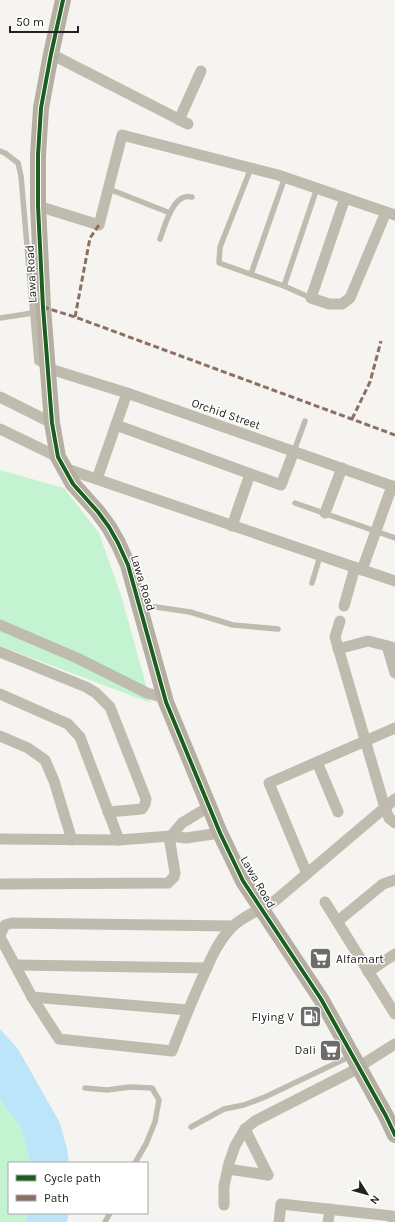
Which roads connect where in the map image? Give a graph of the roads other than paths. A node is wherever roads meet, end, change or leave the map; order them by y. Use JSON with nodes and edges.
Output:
{"nodes":[{"id":1,"x":63,"y":0,"type":"edge"},
{"id":2,"x":51,"y":54,"type":"junction"},
{"id":3,"x":201,"y":71,"type":"dead end"},
{"id":4,"x":0,"y":151,"type":"edge"},
{"id":5,"x":251,"y":168,"type":"junction"},
{"id":6,"x":285,"y":177,"type":"junction"},
{"id":7,"x":317,"y":188,"type":"junction"},
{"id":8,"x":108,"y":189,"type":"junction"},
{"id":9,"x":192,"y":197,"type":"dead end"},
{"id":10,"x":345,"y":198,"type":"junction"},
{"id":11,"x":38,"y":206,"type":"junction"},
{"id":12,"x":170,"y":213,"type":"junction"},
{"id":13,"x":390,"y":213,"type":"edge"},
{"id":14,"x":160,"y":239,"type":"dead end"},
{"id":15,"x":251,"y":274,"type":"junction"},
{"id":16,"x":284,"y":286,"type":"junction"},
{"id":17,"x":311,"y":298,"type":"junction"},
{"id":18,"x":33,"y":313,"type":"junction"},
{"id":19,"x":0,"y":318,"type":"edge"},
{"id":20,"x":47,"y":368,"type":"junction"},
{"id":21,"x":127,"y":393,"type":"junction"},
{"id":22,"x":0,"y":397,"type":"edge"},
{"id":23,"x":305,"y":421,"type":"dead end"},
{"id":24,"x":52,"y":423,"type":"junction"},
{"id":25,"x":116,"y":425,"type":"junction"},
{"id":26,"x":0,"y":429,"type":"edge"},
{"id":27,"x":294,"y":451,"type":"junction"},
{"id":28,"x":61,"y":463,"type":"junction"},
{"id":29,"x":342,"y":468,"type":"junction"},
{"id":30,"x":250,"y":474,"type":"junction"},
{"id":31,"x":97,"y":479,"type":"junction"},
{"id":32,"x":394,"y":486,"type":"edge"},
{"id":33,"x":295,"y":503,"type":"dead end"},
{"id":34,"x":325,"y":514,"type":"junction"},
{"id":35,"x":232,"y":526,"type":"junction"},
{"id":36,"x":376,"y":531,"type":"junction"},
{"id":37,"x":395,"y":538,"type":"edge"},
{"id":38,"x":320,"y":556,"type":"junction"},
{"id":39,"x":358,"y":569,"type":"junction"},
{"id":40,"x":395,"y":581,"type":"edge"},
{"id":41,"x":312,"y":583,"type":"dead end"},
{"id":42,"x":344,"y":606,"type":"dead end"},
{"id":43,"x":140,"y":607,"type":"junction"},
{"id":44,"x":340,"y":621,"type":"dead end"},
{"id":45,"x":0,"y":625,"type":"edge"},
{"id":46,"x":278,"y":629,"type":"dead end"},
{"id":47,"x":391,"y":647,"type":"edge"},
{"id":48,"x":338,"y":649,"type":"junction"},
{"id":49,"x":0,"y":652,"type":"edge"},
{"id":50,"x":395,"y":673,"type":"edge"},
{"id":51,"x":0,"y":694,"type":"edge"},
{"id":52,"x":165,"y":698,"type":"junction"},
{"id":53,"x":395,"y":728,"type":"edge"},
{"id":54,"x":0,"y":736,"type":"edge"},
{"id":55,"x":364,"y":740,"type":"junction"},
{"id":56,"x":316,"y":762,"type":"junction"},
{"id":57,"x":395,"y":799,"type":"edge"},
{"id":58,"x":210,"y":806,"type":"junction"},
{"id":59,"x":385,"y":808,"type":"junction"},
{"id":60,"x":108,"y":812,"type":"junction"},
{"id":61,"x":338,"y":812,"type":"dead end"},
{"id":62,"x":395,"y":824,"type":"edge"},
{"id":63,"x":220,"y":833,"type":"junction"},
{"id":64,"x":170,"y":836,"type":"junction"},
{"id":65,"x":0,"y":839,"type":"edge"},
{"id":66,"x":72,"y":840,"type":"junction"},
{"id":67,"x":119,"y":840,"type":"junction"},
{"id":68,"x":307,"y":874,"type":"junction"},
{"id":69,"x":395,"y":880,"type":"edge"},
{"id":70,"x":0,"y":884,"type":"edge"},
{"id":71,"x":325,"y":902,"type":"dead end"},
{"id":72,"x":261,"y":909,"type":"junction"},
{"id":73,"x":338,"y":921,"type":"junction"},
{"id":74,"x":232,"y":926,"type":"junction"},
{"id":75,"x":0,"y":936,"type":"edge"},
{"id":76,"x":395,"y":954,"type":"edge"},
{"id":77,"x":15,"y":966,"type":"junction"},
{"id":78,"x":207,"y":968,"type":"junction"},
{"id":79,"x":368,"y":972,"type":"junction"},
{"id":80,"x":32,"y":997,"type":"junction"},
{"id":81,"x":188,"y":1010,"type":"junction"},
{"id":82,"x":395,"y":1014,"type":"edge"},
{"id":83,"x":395,"y":1044,"type":"edge"},
{"id":84,"x":356,"y":1060,"type":"junction"},
{"id":85,"x":86,"y":1088,"type":"dead end"},
{"id":86,"x":191,"y":1127,"type":"dead end"},
{"id":87,"x":245,"y":1129,"type":"junction"},
{"id":88,"x":395,"y":1135,"type":"edge"},
{"id":89,"x":136,"y":1162,"type":"edge"},
{"id":90,"x":228,"y":1169,"type":"junction"},
{"id":91,"x":224,"y":1205,"type":"dead end"},
{"id":92,"x":330,"y":1209,"type":"junction"},
{"id":93,"x":375,"y":1218,"type":"edge"},
{"id":94,"x":279,"y":1222,"type":"edge"},
{"id":95,"x":328,"y":1222,"type":"edge"},
{"id":96,"x":393,"y":1222,"type":"edge"}],
"edges":[{"from":1,"to":2,"type":"main road","name":"Lawa Road"},
{"from":2,"to":3,"type":"street"},
{"from":2,"to":11,"type":"main road","name":"Lawa Road"},
{"from":4,"to":18,"type":"lane"},
{"from":5,"to":6,"type":"street"},
{"from":5,"to":8,"type":"street"},
{"from":5,"to":15,"type":"lane"},
{"from":6,"to":7,"type":"street"},
{"from":6,"to":15,"type":"lane"},
{"from":7,"to":10,"type":"street"},
{"from":7,"to":16,"type":"lane"},
{"from":8,"to":11,"type":"street"},
{"from":8,"to":12,"type":"lane"},
{"from":9,"to":12,"type":"lane"},
{"from":10,"to":13,"type":"street"},
{"from":10,"to":17,"type":"street"},
{"from":11,"to":20,"type":"main road","name":"Lawa Road"},
{"from":12,"to":14,"type":"lane"},
{"from":13,"to":17,"type":"street"},
{"from":15,"to":16,"type":"lane"},
{"from":16,"to":17,"type":"lane"},
{"from":18,"to":19,"type":"lane"},
{"from":18,"to":20,"type":"lane"},
{"from":20,"to":21,"type":"street","name":"Orchid Street"},
{"from":20,"to":24,"type":"main road","name":"Lawa Road"},
{"from":21,"to":25,"type":"street"},
{"from":21,"to":27,"type":"street","name":"Orchid Street"},
{"from":22,"to":24,"type":"street"},
{"from":23,"to":27,"type":"lane"},
{"from":24,"to":28,"type":"main road","name":"Lawa Road"},
{"from":25,"to":30,"type":"street"},
{"from":25,"to":31,"type":"street"},
{"from":26,"to":28,"type":"street"},
{"from":27,"to":29,"type":"street","name":"Orchid Street"},
{"from":27,"to":30,"type":"street"},
{"from":28,"to":31,"type":"street"},
{"from":28,"to":43,"type":"main road","name":"Lawa Road"},
{"from":29,"to":32,"type":"street","name":"Orchid Street"},
{"from":29,"to":34,"type":"street"},
{"from":30,"to":35,"type":"street"},
{"from":31,"to":35,"type":"street"},
{"from":32,"to":36,"type":"street"},
{"from":33,"to":34,"type":"lane"},
{"from":34,"to":36,"type":"lane"},
{"from":35,"to":38,"type":"street"},
{"from":36,"to":37,"type":"lane"},
{"from":36,"to":39,"type":"street"},
{"from":38,"to":39,"type":"street"},
{"from":38,"to":41,"type":"lane"},
{"from":39,"to":40,"type":"street"},
{"from":39,"to":42,"type":"street"},
{"from":43,"to":46,"type":"lane"},
{"from":43,"to":52,"type":"main road","name":"Lawa Road"},
{"from":44,"to":48,"type":"street"},
{"from":45,"to":52,"type":"street"},
{"from":47,"to":48,"type":"street"},
{"from":47,"to":50,"type":"street"},
{"from":48,"to":55,"type":"street"},
{"from":49,"to":60,"type":"street"},
{"from":51,"to":60,"type":"street"},
{"from":52,"to":58,"type":"main road","name":"Lawa Road"},
{"from":53,"to":55,"type":"street"},
{"from":54,"to":66,"type":"street"},
{"from":55,"to":56,"type":"street"},
{"from":55,"to":59,"type":"street"},
{"from":56,"to":61,"type":"street"},
{"from":56,"to":68,"type":"street"},
{"from":57,"to":59,"type":"street"},
{"from":58,"to":63,"type":"main road","name":"Lawa Road"},
{"from":58,"to":64,"type":"street"},
{"from":59,"to":62,"type":"street"},
{"from":59,"to":68,"type":"street"},
{"from":60,"to":67,"type":"street"},
{"from":63,"to":64,"type":"street"},
{"from":63,"to":72,"type":"main road","name":"Lawa Road"},
{"from":64,"to":67,"type":"street"},
{"from":64,"to":70,"type":"street"},
{"from":65,"to":66,"type":"street"},
{"from":66,"to":67,"type":"street"},
{"from":68,"to":72,"type":"street"},
{"from":69,"to":73,"type":"street"},
{"from":71,"to":73,"type":"street"},
{"from":72,"to":74,"type":"street"},
{"from":72,"to":84,"type":"main road","name":"Lawa Road"},
{"from":73,"to":79,"type":"street"},
{"from":74,"to":75,"type":"street"},
{"from":74,"to":78,"type":"street"},
{"from":75,"to":77,"type":"street"},
{"from":76,"to":79,"type":"street"},
{"from":77,"to":78,"type":"street"},
{"from":77,"to":80,"type":"street"},
{"from":78,"to":81,"type":"street"},
{"from":79,"to":82,"type":"street"},
{"from":80,"to":81,"type":"street"},
{"from":80,"to":81,"type":"street"},
{"from":83,"to":84,"type":"street"},
{"from":84,"to":86,"type":"lane"},
{"from":84,"to":87,"type":"street"},
{"from":84,"to":88,"type":"main road","name":"Lawa Road"},
{"from":85,"to":89,"type":"lane"},
{"from":87,"to":90,"type":"street"},
{"from":87,"to":90,"type":"street"},
{"from":90,"to":91,"type":"street"},
{"from":92,"to":93,"type":"street"},
{"from":92,"to":94,"type":"street"},
{"from":92,"to":95,"type":"street"},
{"from":93,"to":96,"type":"street"}]}
